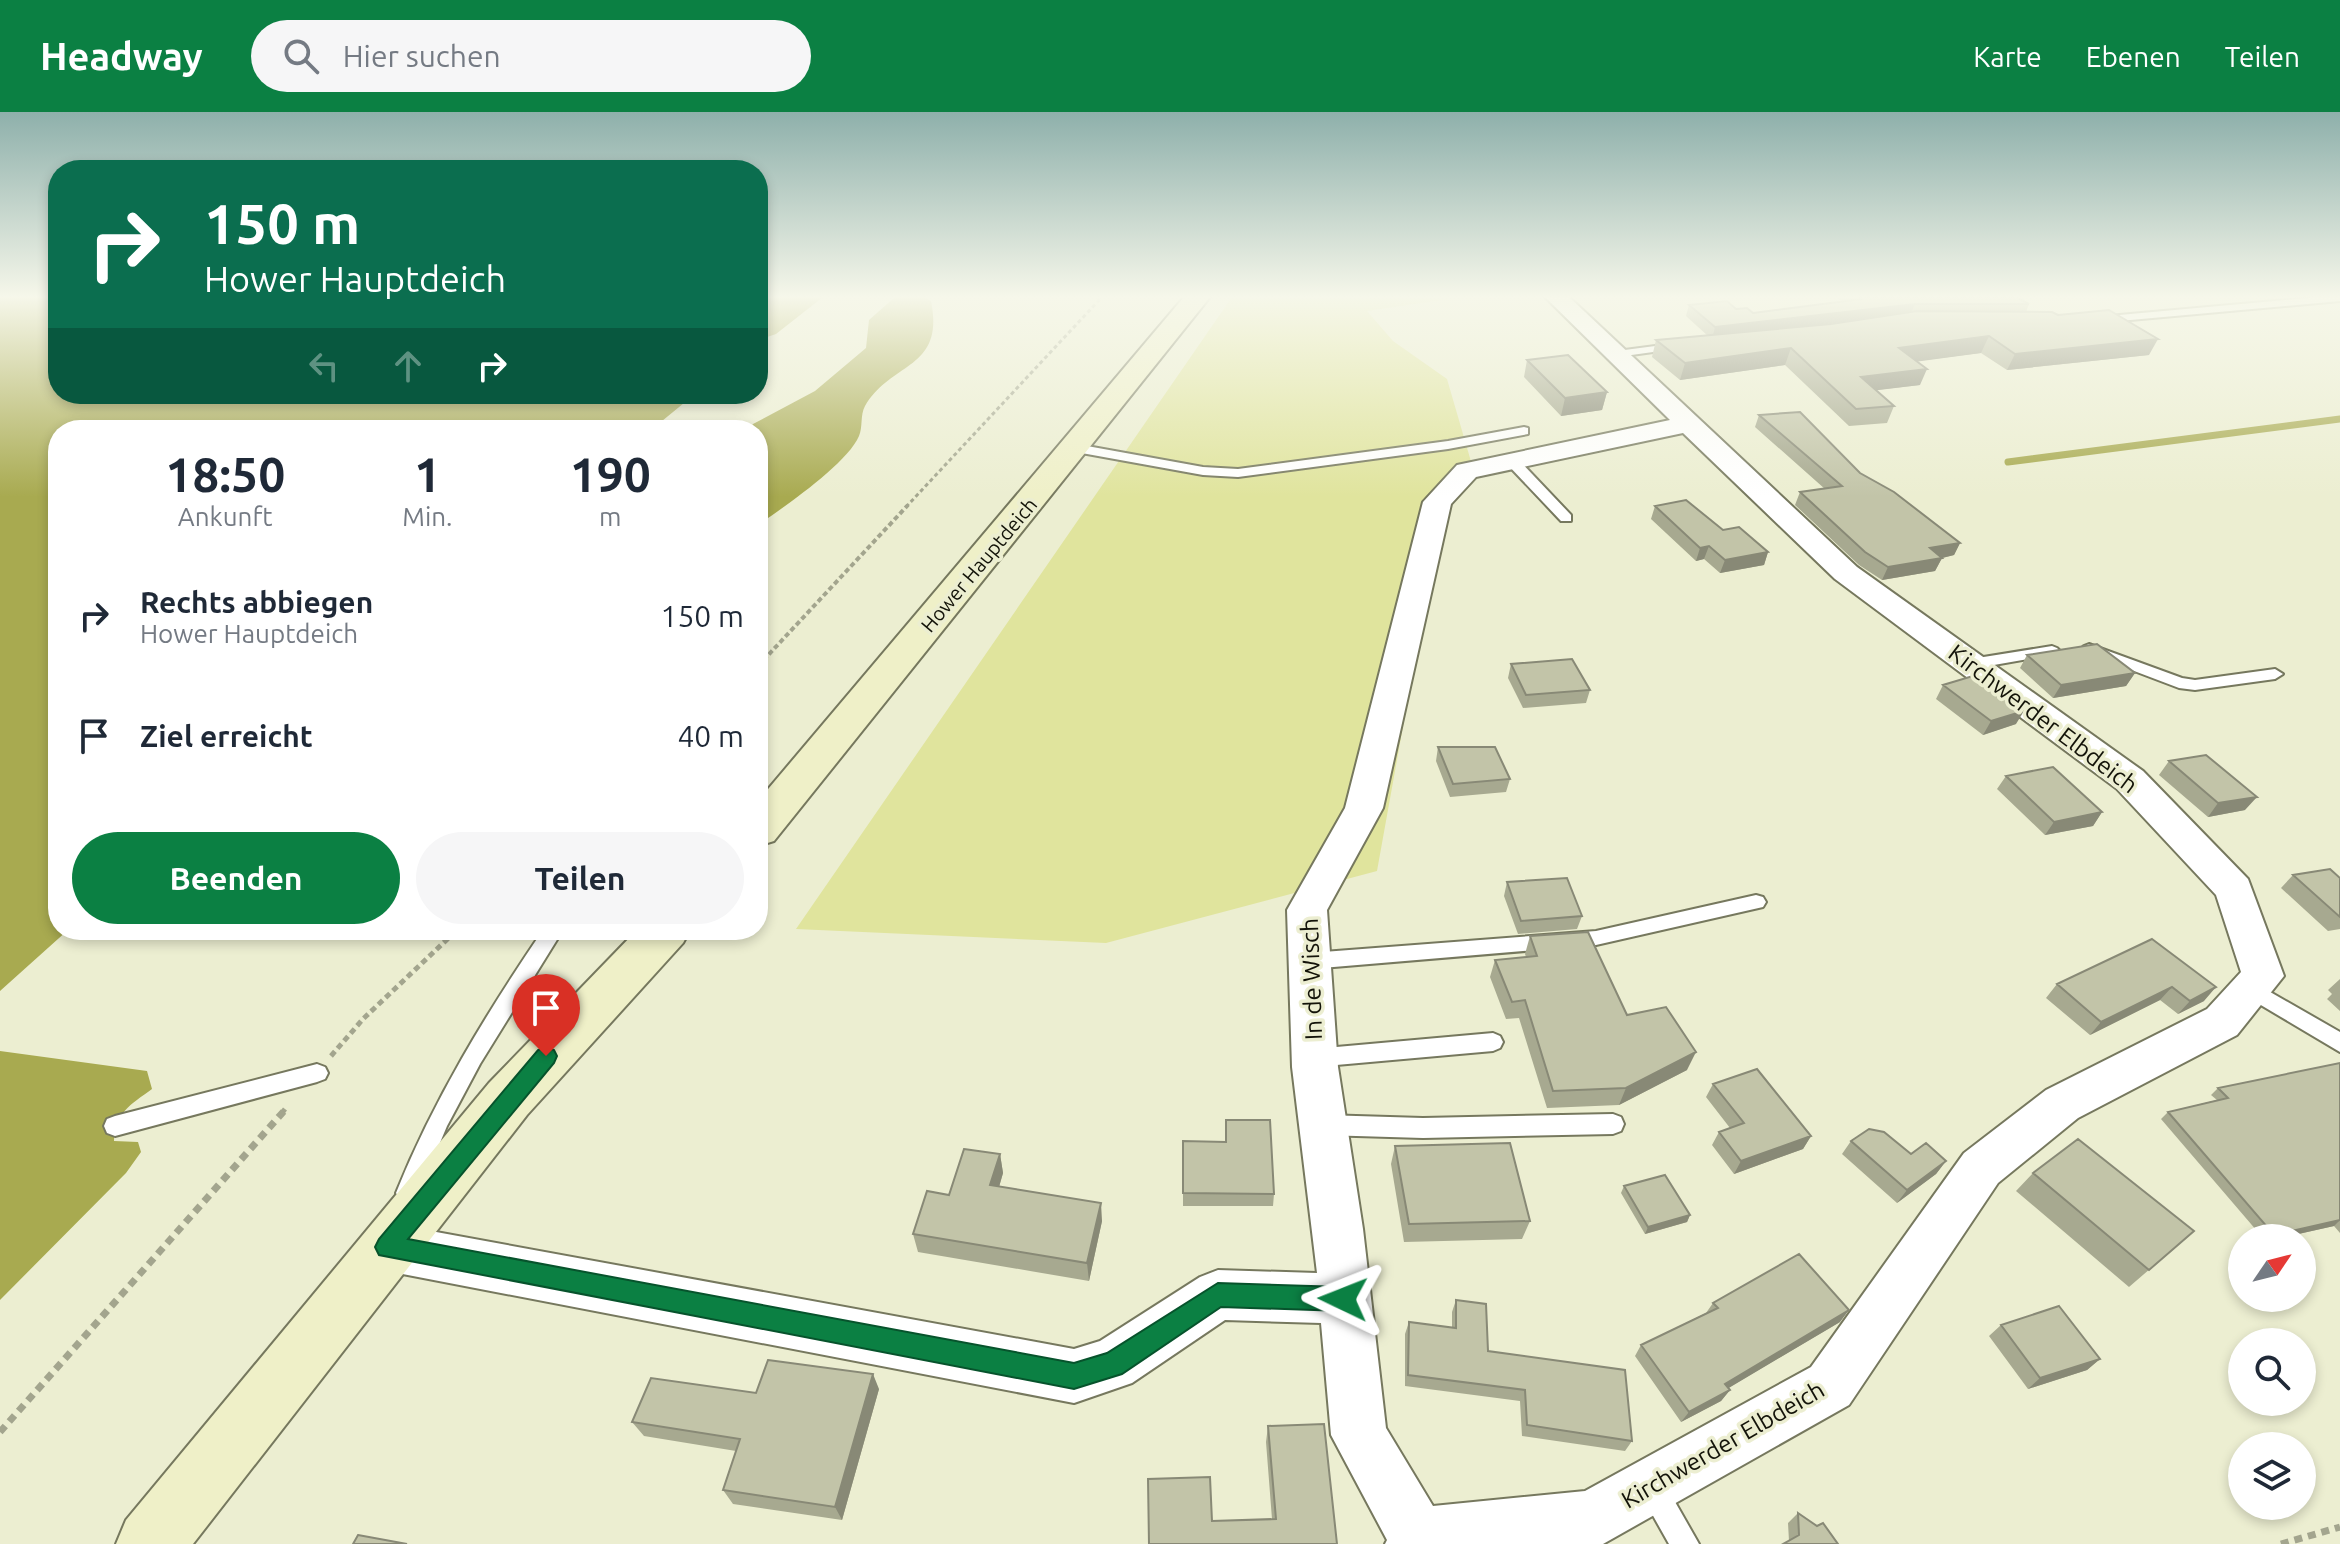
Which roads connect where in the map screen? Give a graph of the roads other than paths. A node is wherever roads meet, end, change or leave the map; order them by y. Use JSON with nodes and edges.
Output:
{"nodes":[{"id":1,"x":1143,"y":364,"type":"edge"},
{"id":2,"x":1627,"y":364,"type":"edge"},
{"id":3,"x":1687,"y":424,"type":"junction"},
{"id":4,"x":1518,"y":446,"type":"junction"},
{"id":5,"x":1076,"y":448,"type":"junction"},
{"id":6,"x":1566,"y":518,"type":"dead end"},
{"id":7,"x":1971,"y":664,"type":"junction"},
{"id":8,"x":2275,"y":674,"type":"dead end"},
{"id":9,"x":768,"y":818,"type":"edge"},
{"id":10,"x":1756,"y":902,"type":"dead end"},
{"id":11,"x":546,"y":940,"type":"edge"},
{"id":12,"x":657,"y":940,"type":"edge"},
{"id":13,"x":1310,"y":961,"type":"junction"},
{"id":14,"x":2251,"y":989,"type":"junction"},
{"id":15,"x":1493,"y":1042,"type":"dead end"},
{"id":16,"x":2340,"y":1043,"type":"edge"},
{"id":17,"x":1314,"y":1058,"type":"junction"},
{"id":18,"x":317,"y":1073,"type":"road end"},
{"id":19,"x":1613,"y":1124,"type":"dead end"},
{"id":20,"x":1323,"y":1125,"type":"junction"},
{"id":21,"x":115,"y":1126,"type":"dead end"},
{"id":22,"x":387,"y":1247,"type":"junction"},
{"id":23,"x":1343,"y":1299,"type":"junction"},
{"id":24,"x":1651,"y":1486,"type":"junction"},
{"id":25,"x":1416,"y":1540,"type":"edge"},
{"id":26,"x":150,"y":1544,"type":"edge"},
{"id":27,"x":1685,"y":1544,"type":"edge"}],
"edges":[{"from":1,"to":5,"type":"street","name":"Hower Hauptdeich"},
{"from":2,"to":3,"type":"street","name":"Kirchwerder Elbdeich"},
{"from":3,"to":4,"type":"street","name":"In de Wisch"},
{"from":3,"to":7,"type":"street","name":"Kirchwerder Elbdeich"},
{"from":4,"to":5,"type":"lane"},
{"from":4,"to":6,"type":"lane"},
{"from":4,"to":13,"type":"street","name":"In de Wisch"},
{"from":5,"to":9,"type":"street","name":"Hower Hauptdeich"},
{"from":7,"to":8,"type":"lane"},
{"from":7,"to":14,"type":"street","name":"Kirchwerder Elbdeich"},
{"from":10,"to":13,"type":"lane"},
{"from":11,"to":22,"type":"lane"},
{"from":12,"to":22,"type":"street"},
{"from":13,"to":17,"type":"street","name":"In de Wisch"},
{"from":14,"to":16,"type":"lane"},
{"from":14,"to":24,"type":"street","name":"Kirchwerder Elbdeich"},
{"from":15,"to":17,"type":"lane"},
{"from":17,"to":20,"type":"street","name":"In de Wisch"},
{"from":18,"to":21,"type":"lane"},
{"from":19,"to":20,"type":"lane"},
{"from":20,"to":23,"type":"street","name":"In de Wisch"},
{"from":22,"to":23,"type":"street"},
{"from":22,"to":26,"type":"street"},
{"from":23,"to":25,"type":"street","name":"In de Wisch"},
{"from":24,"to":25,"type":"street","name":"Kirchwerder Elbdeich"},
{"from":24,"to":27,"type":"lane"}]}
